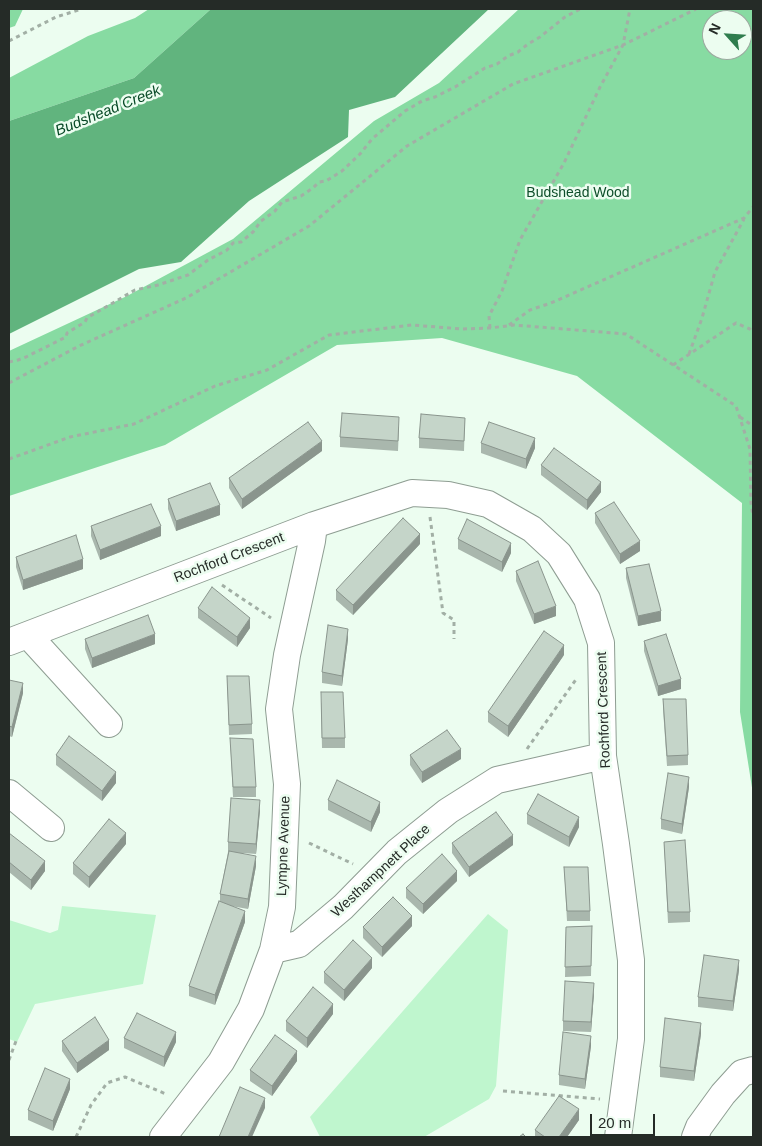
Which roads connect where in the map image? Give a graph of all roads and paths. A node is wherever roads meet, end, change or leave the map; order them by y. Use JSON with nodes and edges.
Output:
{"nodes":[{"id":1,"x":82,"y":9,"type":"edge"},
{"id":2,"x":580,"y":9,"type":"edge"},
{"id":3,"x":630,"y":9,"type":"edge"},
{"id":4,"x":696,"y":9,"type":"edge"},
{"id":5,"x":9,"y":41,"type":"edge"},
{"id":6,"x":623,"y":45,"type":"junction"},
{"id":7,"x":753,"y":207,"type":"edge"},
{"id":8,"x":744,"y":218,"type":"junction"},
{"id":9,"x":509,"y":325,"type":"junction"},
{"id":10,"x":490,"y":328,"type":"junction"},
{"id":11,"x":753,"y":332,"type":"edge"},
{"id":12,"x":688,"y":354,"type":"junction"},
{"id":13,"x":9,"y":362,"type":"edge"},
{"id":14,"x":673,"y":365,"type":"junction"},
{"id":15,"x":9,"y":383,"type":"edge"},
{"id":16,"x":739,"y":416,"type":"junction"},
{"id":17,"x":753,"y":426,"type":"edge"},
{"id":18,"x":9,"y":459,"type":"edge"},
{"id":19,"x":427,"y":494,"type":"junction"},
{"id":20,"x":753,"y":516,"type":"edge"},
{"id":21,"x":314,"y":525,"type":"junction"},
{"id":22,"x":198,"y":570,"type":"junction"},
{"id":23,"x":292,"y":632,"type":"junction"},
{"id":24,"x":18,"y":638,"type":"edge"},
{"id":25,"x":454,"y":639,"type":"dead end"},
{"id":26,"x":579,"y":675,"type":"dead end"},
{"id":27,"x":109,"y":724,"type":"dead end"},
{"id":28,"x":537,"y":736,"type":"dead end"},
{"id":29,"x":603,"y":756,"type":"junction"},
{"id":30,"x":9,"y":793,"type":"edge"},
{"id":31,"x":51,"y":828,"type":"dead end"},
{"id":32,"x":285,"y":832,"type":"junction"},
{"id":33,"x":375,"y":874,"type":"junction"},
{"id":34,"x":273,"y":950,"type":"junction"},
{"id":35,"x":16,"y":1041,"type":"dead end"},
{"id":36,"x":9,"y":1060,"type":"edge"},
{"id":37,"x":753,"y":1070,"type":"edge"},
{"id":38,"x":503,"y":1091,"type":"dead end"},
{"id":39,"x":594,"y":1099,"type":"dead end"},
{"id":40,"x":185,"y":1108,"type":"junction"},
{"id":41,"x":616,"y":1135,"type":"edge"},
{"id":42,"x":76,"y":1137,"type":"edge"},
{"id":43,"x":163,"y":1137,"type":"edge"},
{"id":44,"x":695,"y":1137,"type":"edge"}],
"edges":[{"from":1,"to":5,"type":"path"},
{"from":2,"to":13,"type":"path"},
{"from":3,"to":6,"type":"path"},
{"from":4,"to":6,"type":"path"},
{"from":6,"to":10,"type":"path"},
{"from":6,"to":15,"type":"path"},
{"from":7,"to":8,"type":"path"},
{"from":8,"to":9,"type":"path"},
{"from":8,"to":12,"type":"path"},
{"from":9,"to":10,"type":"path"},
{"from":9,"to":14,"type":"path"},
{"from":10,"to":18,"type":"path"},
{"from":11,"to":12,"type":"path"},
{"from":12,"to":14,"type":"path"},
{"from":14,"to":16,"type":"path"},
{"from":16,"to":17,"type":"path"},
{"from":16,"to":20,"type":"path"},
{"from":19,"to":21,"type":"street","name":"Rochford Crescent"},
{"from":19,"to":25,"type":"path"},
{"from":19,"to":29,"type":"street","name":"Rochford Crescent"},
{"from":21,"to":22,"type":"street","name":"Rochford Crescent"},
{"from":21,"to":23,"type":"street","name":"Lympne Avenue"},
{"from":22,"to":23,"type":"path"},
{"from":22,"to":24,"type":"street","name":"Rochford Crescent"},
{"from":23,"to":32,"type":"street","name":"Lympne Avenue"},
{"from":24,"to":27,"type":"street"},
{"from":26,"to":28,"type":"path"},
{"from":29,"to":33,"type":"street","name":"Westhampnett Place"},
{"from":29,"to":41,"type":"street","name":"Rochford Crescent"},
{"from":30,"to":31,"type":"street"},
{"from":32,"to":33,"type":"path"},
{"from":32,"to":34,"type":"street","name":"Lympne Avenue"},
{"from":33,"to":34,"type":"street","name":"Westhampnett Place"},
{"from":34,"to":40,"type":"street","name":"Lympne Avenue"},
{"from":35,"to":36,"type":"path"},
{"from":37,"to":44,"type":"street"},
{"from":38,"to":39,"type":"path"},
{"from":40,"to":42,"type":"path"},
{"from":40,"to":43,"type":"street","name":"Lympne Avenue"}]}
